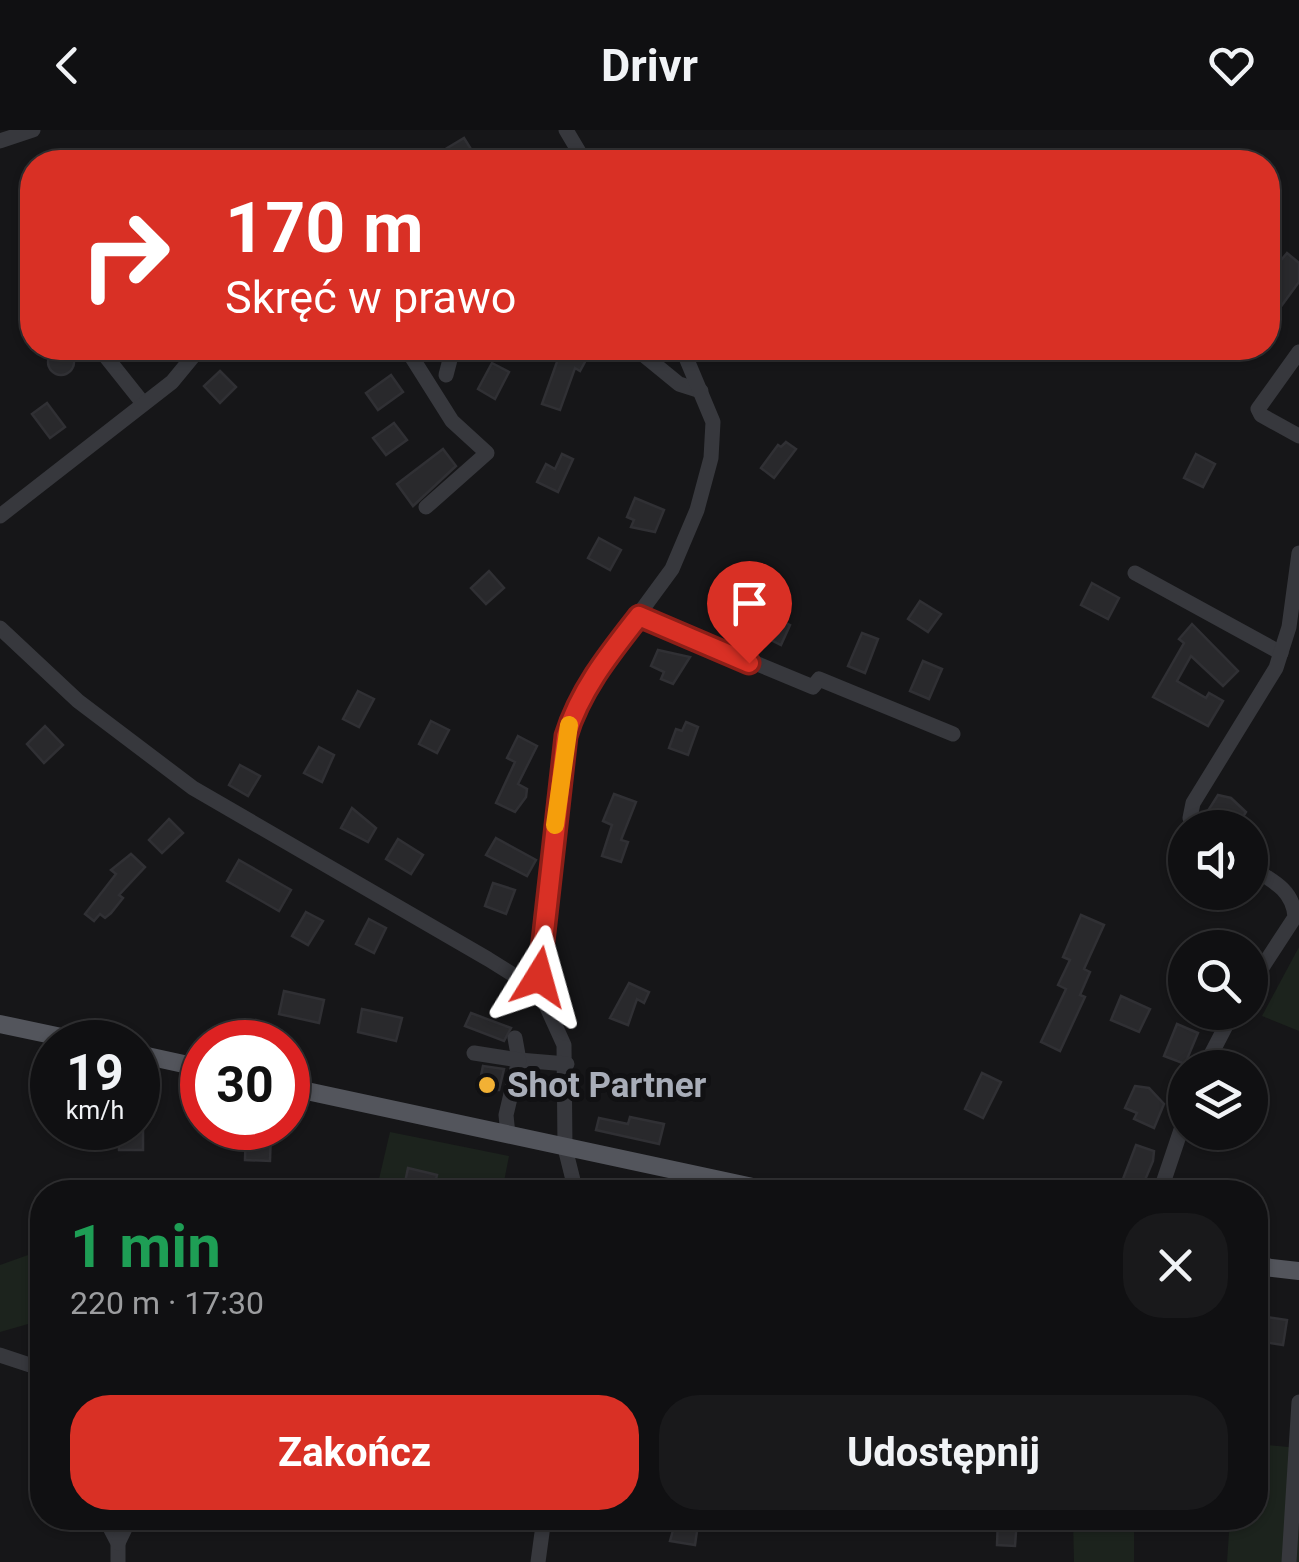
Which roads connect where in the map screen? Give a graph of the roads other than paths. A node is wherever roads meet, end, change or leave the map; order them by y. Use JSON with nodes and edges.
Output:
{"nodes":[{"id":1,"x":33,"y":130,"type":"edge"},
{"id":2,"x":0,"y":140,"type":"edge"},
{"id":3,"x":1299,"y":352,"type":"edge"},
{"id":4,"x":109,"y":360,"type":"edge"},
{"id":5,"x":190,"y":360,"type":"edge"},
{"id":6,"x":414,"y":360,"type":"edge"},
{"id":7,"x":450,"y":360,"type":"edge"},
{"id":8,"x":649,"y":360,"type":"edge"},
{"id":9,"x":687,"y":360,"type":"edge"},
{"id":10,"x":446,"y":375,"type":"dead end"},
{"id":11,"x":701,"y":390,"type":"junction"},
{"id":12,"x":142,"y":402,"type":"junction"},
{"id":13,"x":1299,"y":436,"type":"edge"},
{"id":14,"x":426,"y":507,"type":"dead end"},
{"id":15,"x":0,"y":516,"type":"edge"},
{"id":16,"x":1299,"y":553,"type":"edge"},
{"id":17,"x":1136,"y":573,"type":"dead end"},
{"id":18,"x":639,"y":616,"type":"junction"},
{"id":19,"x":0,"y":628,"type":"edge"},
{"id":20,"x":1282,"y":652,"type":"junction"},
{"id":21,"x":953,"y":734,"type":"dead end"},
{"id":22,"x":1192,"y":810,"type":"edge"},
{"id":23,"x":1268,"y":878,"type":"edge"},
{"id":24,"x":1268,"y":961,"type":"edge"},
{"id":25,"x":532,"y":990,"type":"junction"},
{"id":26,"x":0,"y":1024,"type":"edge"},
{"id":27,"x":30,"y":1030,"type":"edge"},
{"id":28,"x":516,"y":1038,"type":"dead end"},
{"id":29,"x":474,"y":1053,"type":"dead end"},
{"id":30,"x":519,"y":1060,"type":"junction"},
{"id":31,"x":567,"y":1064,"type":"junction"},
{"id":32,"x":310,"y":1092,"type":"edge"},
{"id":33,"x":508,"y":1135,"type":"junction"},
{"id":34,"x":565,"y":1148,"type":"junction"},
{"id":35,"x":1174,"y":1150,"type":"edge"},
{"id":36,"x":573,"y":1180,"type":"edge"},
{"id":37,"x":718,"y":1180,"type":"edge"},
{"id":38,"x":1164,"y":1180,"type":"edge"},
{"id":39,"x":1268,"y":1267,"type":"edge"},
{"id":40,"x":1299,"y":1271,"type":"edge"},
{"id":41,"x":0,"y":1355,"type":"edge"},
{"id":42,"x":30,"y":1364,"type":"edge"},
{"id":43,"x":1299,"y":1402,"type":"edge"},
{"id":44,"x":1296,"y":1500,"type":"edge"},
{"id":45,"x":111,"y":1530,"type":"edge"},
{"id":46,"x":124,"y":1530,"type":"edge"},
{"id":47,"x":542,"y":1530,"type":"edge"},
{"id":48,"x":118,"y":1543,"type":"junction"},
{"id":49,"x":118,"y":1562,"type":"edge"},
{"id":50,"x":538,"y":1562,"type":"edge"},
{"id":51,"x":1289,"y":1562,"type":"edge"}],
"edges":[{"from":1,"to":2,"type":"street"},
{"from":3,"to":13,"type":"street"},
{"from":4,"to":12,"type":"street"},
{"from":5,"to":12,"type":"street"},
{"from":6,"to":14,"type":"street"},
{"from":7,"to":10,"type":"street"},
{"from":8,"to":11,"type":"street"},
{"from":9,"to":11,"type":"street"},
{"from":11,"to":18,"type":"street"},
{"from":12,"to":15,"type":"street"},
{"from":16,"to":20,"type":"street"},
{"from":17,"to":20,"type":"street"},
{"from":18,"to":21,"type":"street"},
{"from":18,"to":25,"type":"street"},
{"from":19,"to":25,"type":"street"},
{"from":20,"to":22,"type":"street"},
{"from":23,"to":24,"type":"street"},
{"from":25,"to":31,"type":"street"},
{"from":26,"to":27,"type":"main road"},
{"from":28,"to":30,"type":"street"},
{"from":29,"to":30,"type":"street"},
{"from":30,"to":31,"type":"street"},
{"from":30,"to":33,"type":"street"},
{"from":31,"to":34,"type":"street"},
{"from":32,"to":33,"type":"main road"},
{"from":33,"to":34,"type":"main road"},
{"from":34,"to":36,"type":"street"},
{"from":34,"to":37,"type":"main road"},
{"from":35,"to":38,"type":"street"},
{"from":39,"to":40,"type":"main road"},
{"from":41,"to":42,"type":"street"},
{"from":43,"to":44,"type":"street"},
{"from":44,"to":51,"type":"street"},
{"from":45,"to":48,"type":"street"},
{"from":46,"to":48,"type":"street"},
{"from":47,"to":50,"type":"street"},
{"from":48,"to":49,"type":"street"}]}
